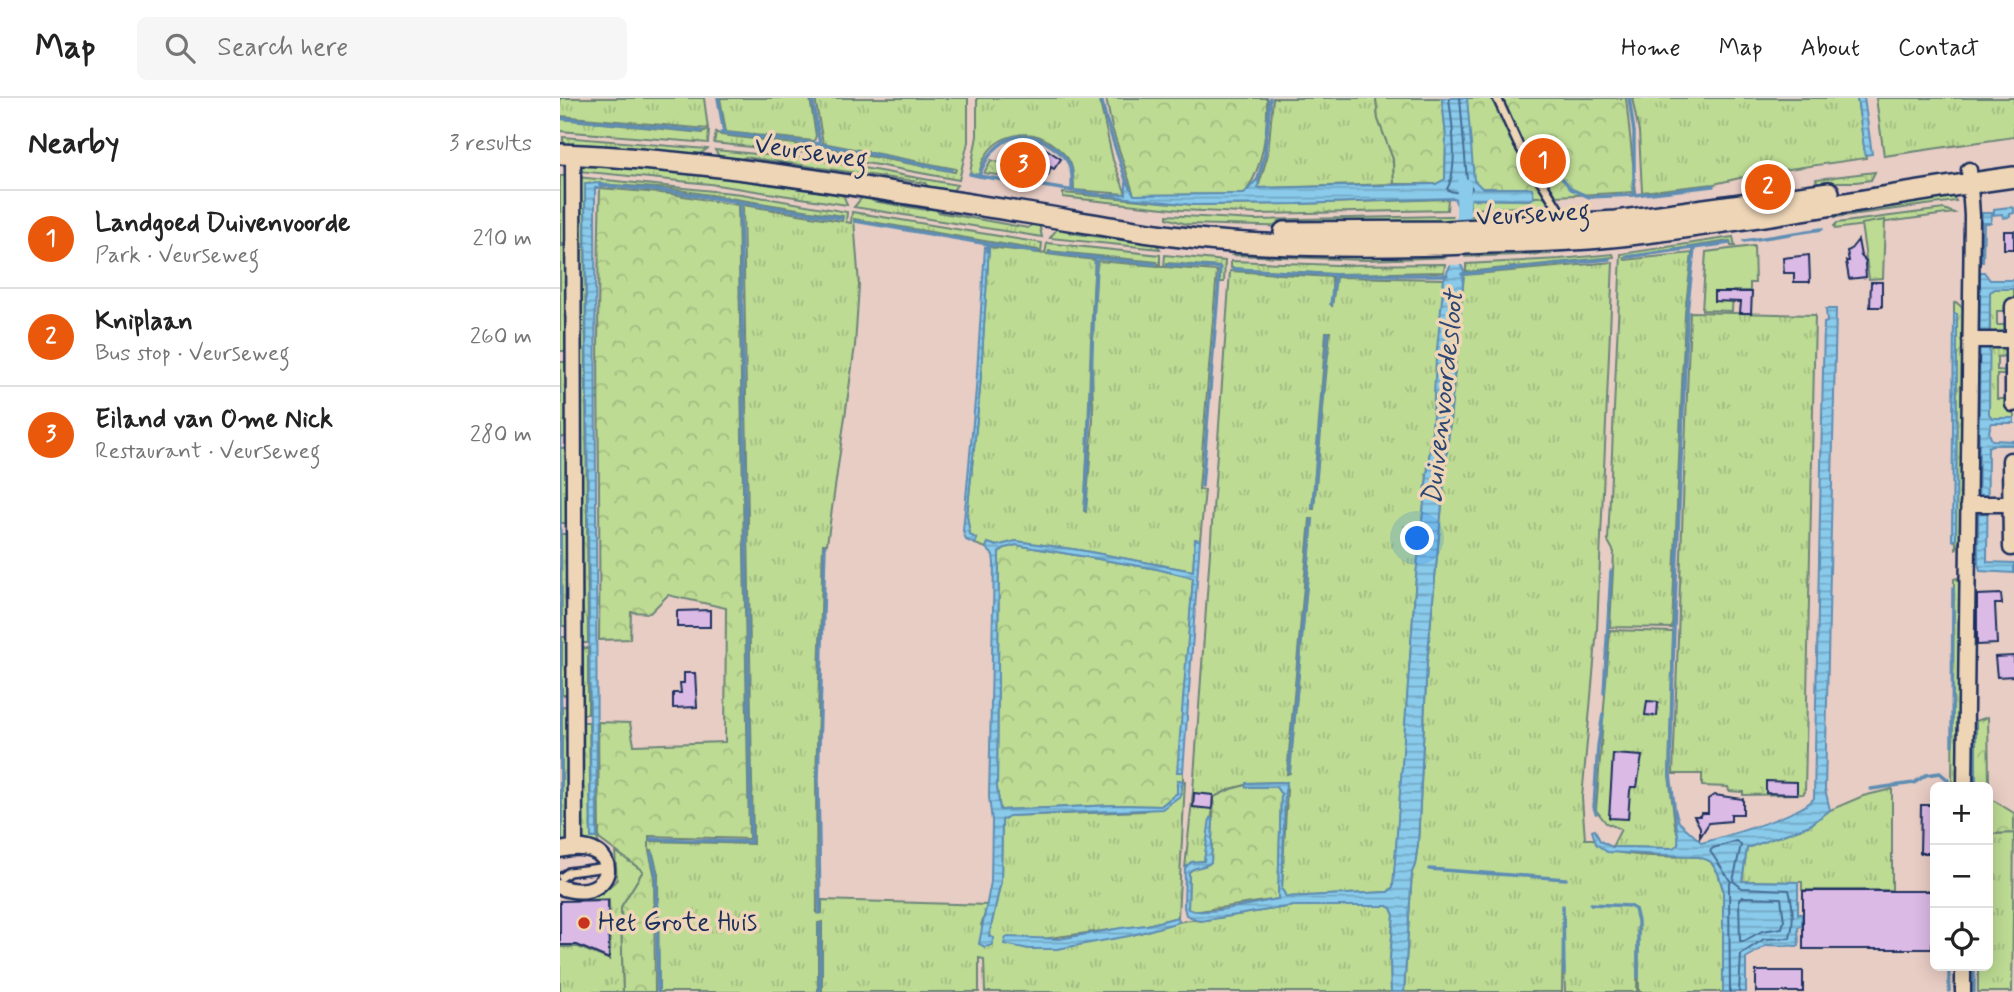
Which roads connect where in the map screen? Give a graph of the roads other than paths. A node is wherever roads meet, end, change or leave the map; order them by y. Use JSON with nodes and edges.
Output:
{"nodes":[{"id":1,"x":1497,"y":98,"type":"edge"},
{"id":2,"x":566,"y":154,"type":"edge"},
{"id":3,"x":2014,"y":164,"type":"edge"},
{"id":4,"x":1970,"y":177,"type":"junction"},
{"id":5,"x":2014,"y":177,"type":"edge"},
{"id":6,"x":1559,"y":233,"type":"junction"},
{"id":7,"x":2013,"y":306,"type":"edge"},
{"id":8,"x":2013,"y":332,"type":"edge"},
{"id":9,"x":1973,"y":340,"type":"junction"},
{"id":10,"x":2013,"y":404,"type":"edge"},
{"id":11,"x":2010,"y":460,"type":"dead end"},
{"id":12,"x":2010,"y":503,"type":"junction"},
{"id":13,"x":1972,"y":504,"type":"junction"},
{"id":14,"x":2011,"y":548,"type":"dead end"},
{"id":15,"x":1965,"y":782,"type":"edge"},
{"id":16,"x":575,"y":846,"type":"junction"},
{"id":17,"x":560,"y":850,"type":"edge"},
{"id":18,"x":561,"y":882,"type":"edge"},
{"id":19,"x":1964,"y":971,"type":"edge"},
{"id":20,"x":1963,"y":992,"type":"edge"}],
"edges":[{"from":1,"to":6,"type":"lane"},
{"from":2,"to":6,"type":"main road","name":"Veurseweg"},
{"from":2,"to":16,"type":"street"},
{"from":3,"to":4,"type":"main road","name":"Veurseweg"},
{"from":4,"to":5,"type":"main road","name":"Veurseweg"},
{"from":4,"to":6,"type":"main road","name":"Veurseweg"},
{"from":4,"to":9,"type":"street"},
{"from":7,"to":8,"type":"street"},
{"from":8,"to":9,"type":"street"},
{"from":8,"to":10,"type":"street"},
{"from":9,"to":13,"type":"street"},
{"from":11,"to":12,"type":"street"},
{"from":12,"to":13,"type":"street"},
{"from":12,"to":14,"type":"street"},
{"from":13,"to":15,"type":"street"},
{"from":16,"to":17,"type":"street"},
{"from":16,"to":18,"type":"street"},
{"from":19,"to":20,"type":"street"}]}
